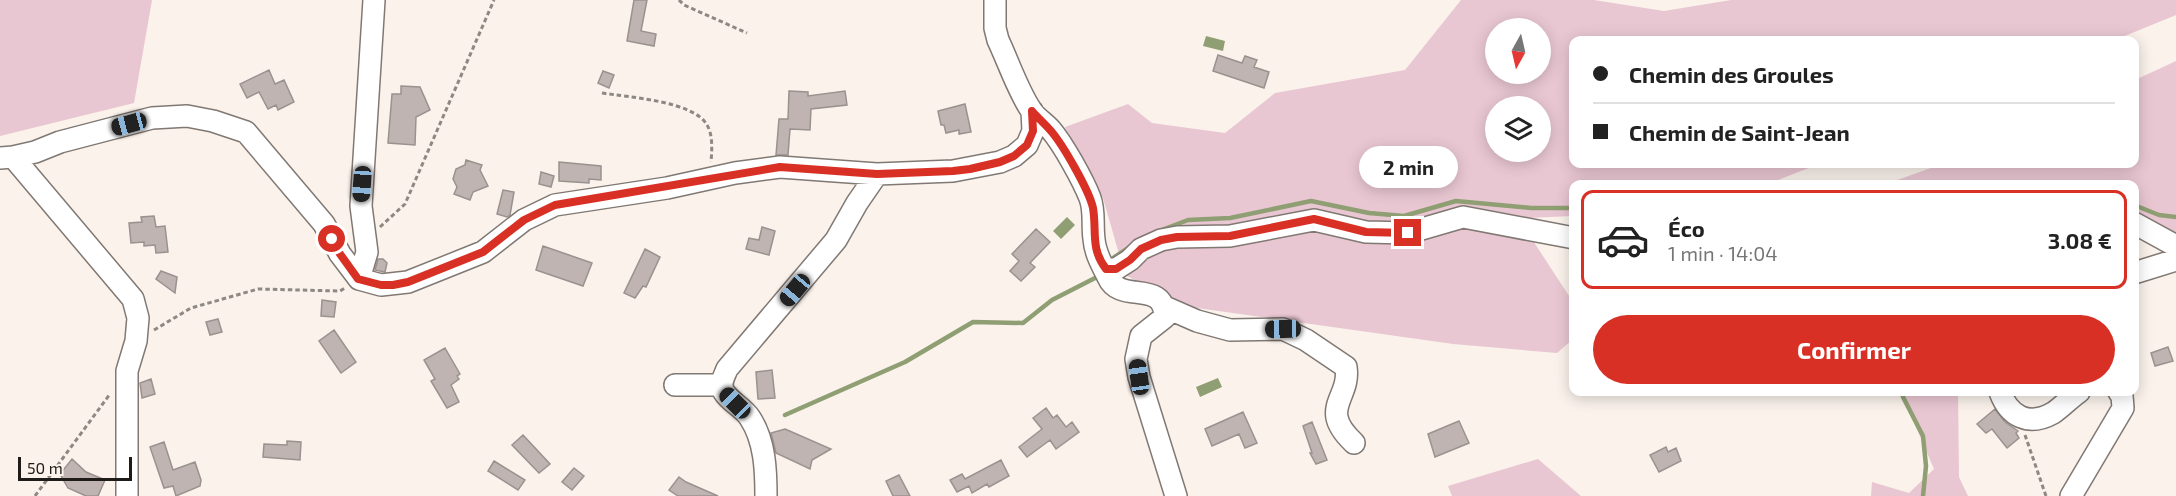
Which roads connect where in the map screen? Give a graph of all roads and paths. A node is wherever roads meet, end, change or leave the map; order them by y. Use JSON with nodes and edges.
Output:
{"nodes":[{"id":1,"x":374,"y":0,"type":"edge"},
{"id":2,"x":494,"y":0,"type":"edge"},
{"id":3,"x":679,"y":0,"type":"edge"},
{"id":4,"x":995,"y":0,"type":"edge"},
{"id":5,"x":747,"y":33,"type":"dead end"},
{"id":6,"x":602,"y":93,"type":"dead end"},
{"id":7,"x":1032,"y":111,"type":"junction"},
{"id":8,"x":7,"y":158,"type":"edge"},
{"id":9,"x":877,"y":174,"type":"junction"},
{"id":10,"x":711,"y":178,"type":"junction"},
{"id":11,"x":2139,"y":226,"type":"edge"},
{"id":12,"x":1569,"y":237,"type":"edge"},
{"id":13,"x":365,"y":240,"type":"junction"},
{"id":14,"x":2176,"y":246,"type":"edge"},
{"id":15,"x":2176,"y":260,"type":"edge"},
{"id":16,"x":1106,"y":269,"type":"junction"},
{"id":17,"x":2139,"y":271,"type":"edge"},
{"id":18,"x":358,"y":279,"type":"junction"},
{"id":19,"x":1164,"y":307,"type":"junction"},
{"id":20,"x":136,"y":341,"type":"junction"},
{"id":21,"x":127,"y":371,"type":"junction"},
{"id":22,"x":675,"y":385,"type":"dead end"},
{"id":23,"x":721,"y":385,"type":"junction"},
{"id":24,"x":2001,"y":396,"type":"edge"},
{"id":25,"x":2074,"y":396,"type":"edge"},
{"id":26,"x":2122,"y":396,"type":"edge"},
{"id":27,"x":2019,"y":418,"type":"junction"},
{"id":28,"x":1354,"y":442,"type":"dead end"},
{"id":29,"x":34,"y":496,"type":"edge"},
{"id":30,"x":127,"y":496,"type":"edge"},
{"id":31,"x":766,"y":496,"type":"edge"},
{"id":32,"x":1176,"y":496,"type":"edge"},
{"id":33,"x":2046,"y":496,"type":"edge"},
{"id":34,"x":2071,"y":496,"type":"edge"}],
"edges":[{"from":1,"to":13,"type":"street"},
{"from":2,"to":13,"type":"path"},
{"from":3,"to":5,"type":"path"},
{"from":4,"to":7,"type":"street"},
{"from":6,"to":10,"type":"path"},
{"from":7,"to":9,"type":"street"},
{"from":7,"to":16,"type":"street"},
{"from":8,"to":18,"type":"street"},
{"from":8,"to":20,"type":"street"},
{"from":9,"to":10,"type":"street"},
{"from":9,"to":23,"type":"street"},
{"from":10,"to":18,"type":"street"},
{"from":11,"to":14,"type":"street"},
{"from":12,"to":16,"type":"street"},
{"from":13,"to":18,"type":"street"},
{"from":15,"to":17,"type":"street"},
{"from":16,"to":19,"type":"street"},
{"from":18,"to":20,"type":"path"},
{"from":19,"to":28,"type":"street"},
{"from":19,"to":32,"type":"street"},
{"from":20,"to":21,"type":"street"},
{"from":21,"to":29,"type":"path"},
{"from":21,"to":30,"type":"street"},
{"from":22,"to":23,"type":"street"},
{"from":23,"to":31,"type":"street"},
{"from":24,"to":27,"type":"street"},
{"from":25,"to":27,"type":"street"},
{"from":26,"to":34,"type":"street"},
{"from":27,"to":33,"type":"path"}]}
